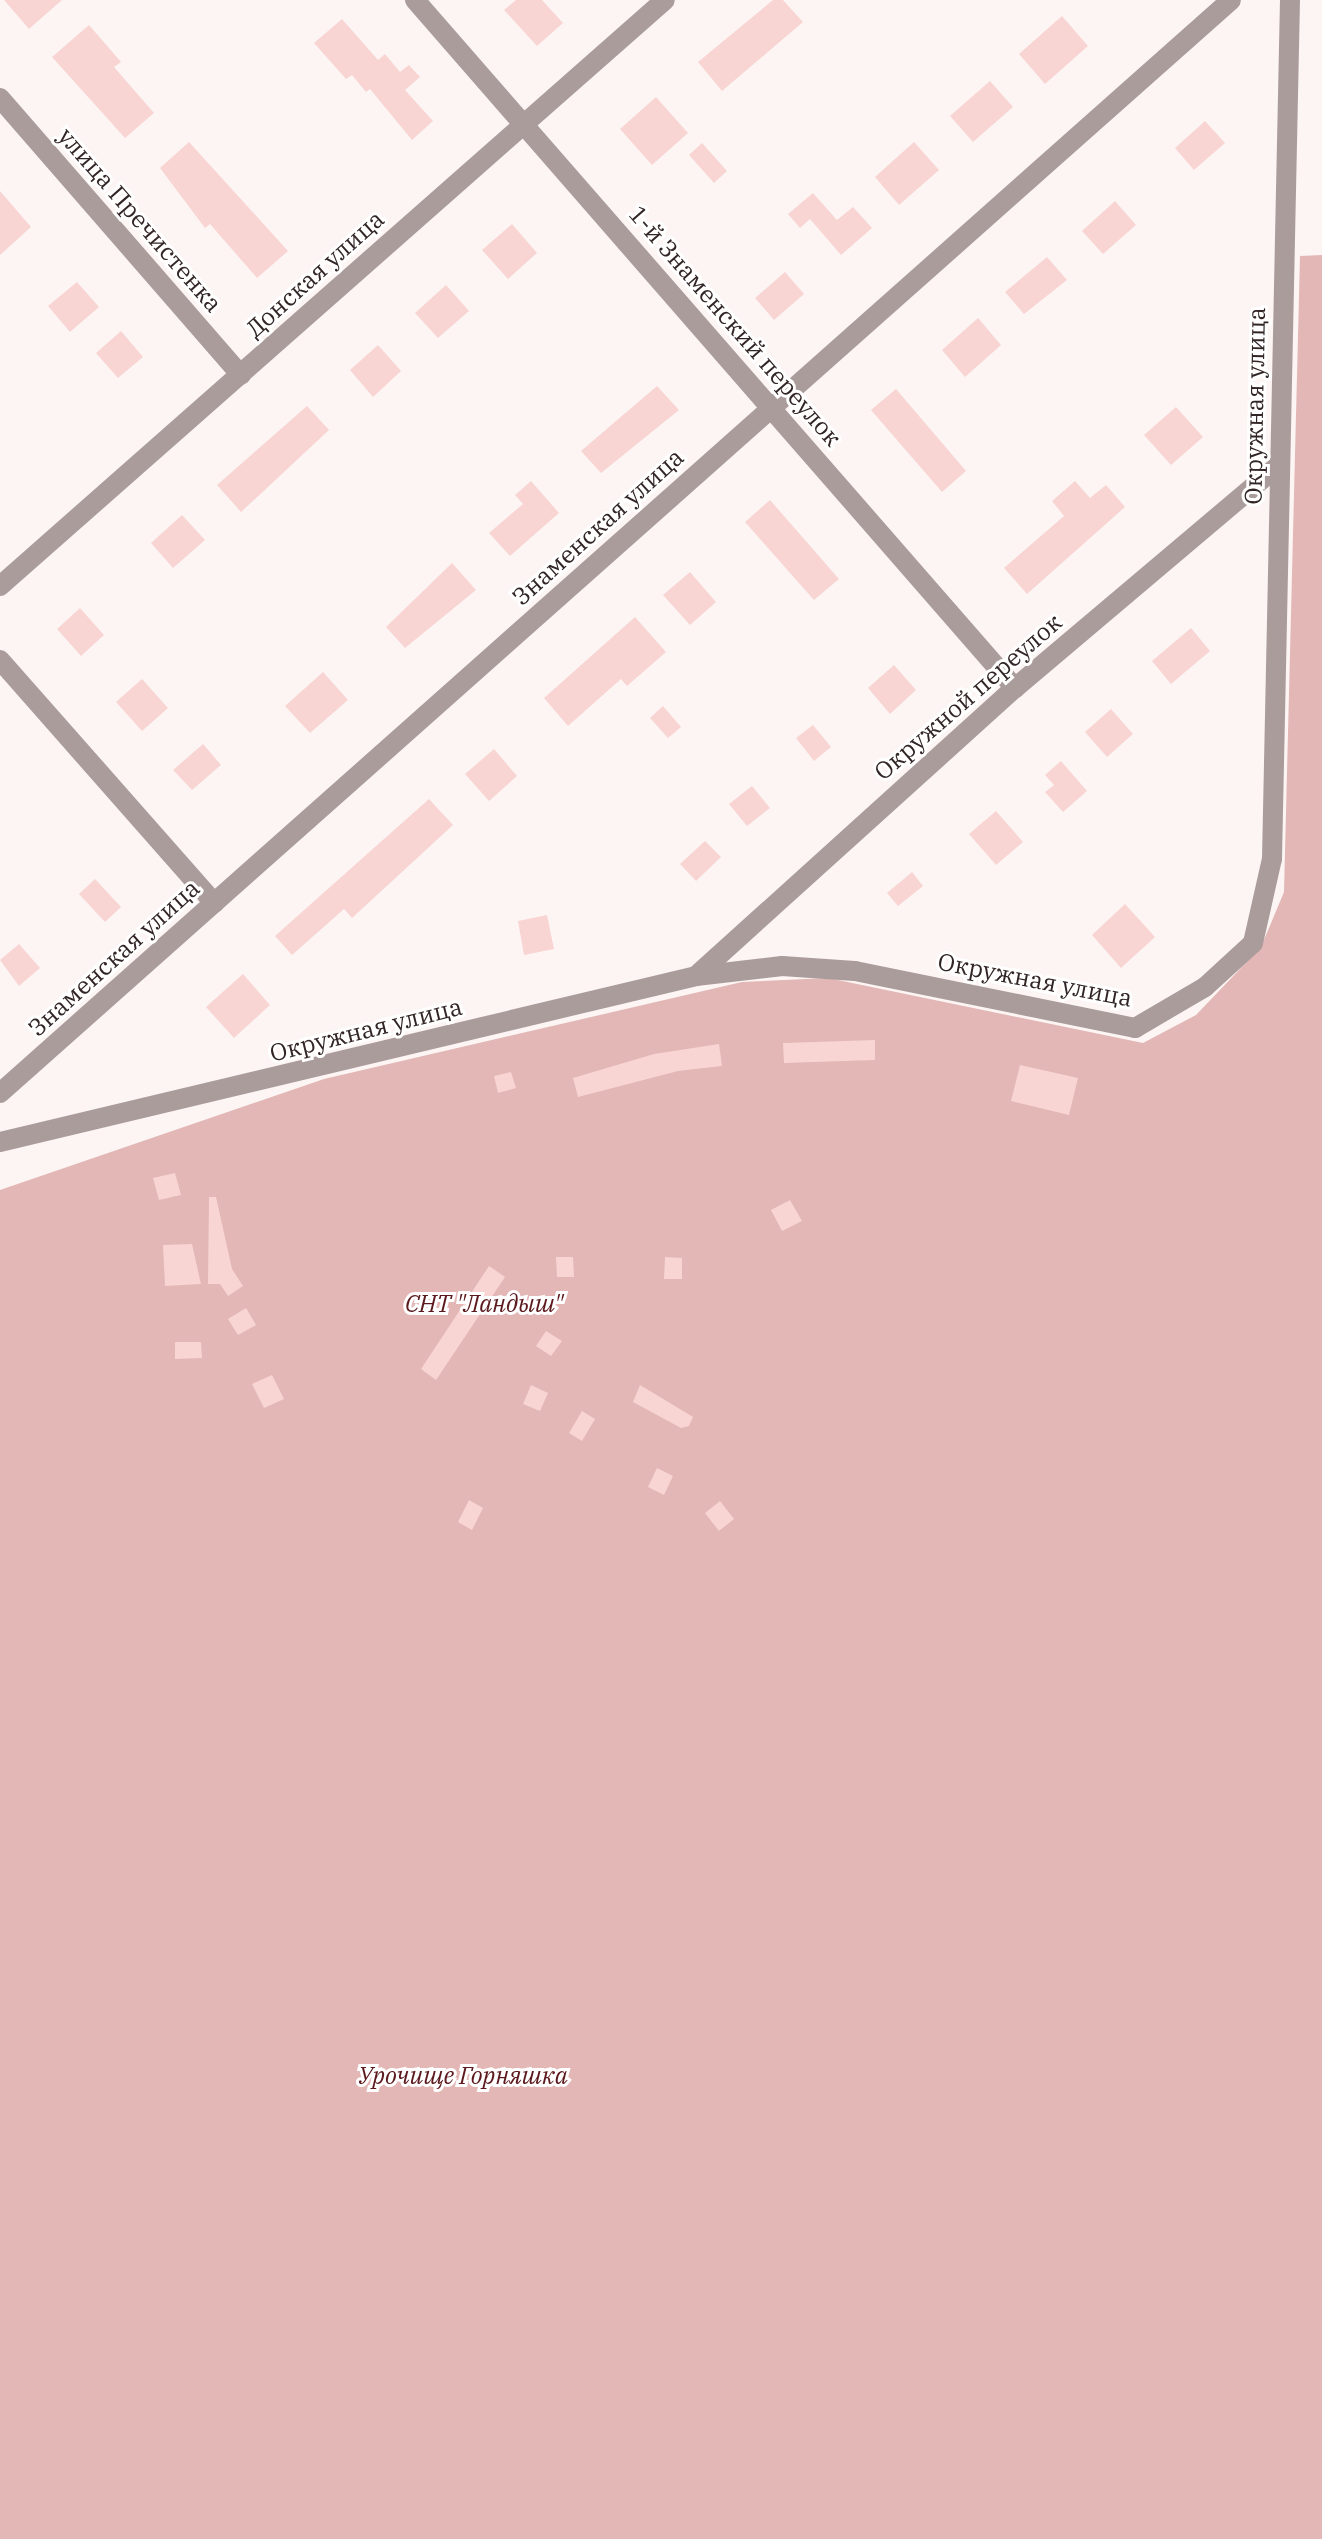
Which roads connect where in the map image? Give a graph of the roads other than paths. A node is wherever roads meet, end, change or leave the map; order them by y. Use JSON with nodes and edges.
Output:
{"nodes":[{"id":1,"x":415,"y":0,"type":"edge"},
{"id":2,"x":665,"y":0,"type":"edge"},
{"id":3,"x":1231,"y":0,"type":"edge"},
{"id":4,"x":1290,"y":0,"type":"edge"},
{"id":5,"x":0,"y":98,"type":"edge"},
{"id":6,"x":524,"y":122,"type":"junction"},
{"id":7,"x":241,"y":375,"type":"junction"},
{"id":8,"x":772,"y":408,"type":"junction"},
{"id":9,"x":1280,"y":464,"type":"junction"},
{"id":10,"x":0,"y":586,"type":"edge"},
{"id":11,"x":0,"y":660,"type":"edge"},
{"id":12,"x":1015,"y":688,"type":"junction"},
{"id":13,"x":214,"y":903,"type":"junction"},
{"id":14,"x":696,"y":976,"type":"junction"},
{"id":15,"x":0,"y":1093,"type":"edge"},
{"id":16,"x":0,"y":1142,"type":"edge"}],
"edges":[{"from":1,"to":6,"type":"street","name":"1-й Знаменский переулок"},
{"from":2,"to":6,"type":"street","name":"Донская улица"},
{"from":3,"to":8,"type":"street","name":"Знаменская улица"},
{"from":4,"to":9,"type":"street","name":"Окружная улица"},
{"from":5,"to":7,"type":"street","name":"улица Пречистенка"},
{"from":6,"to":7,"type":"street","name":"Донская улица"},
{"from":6,"to":8,"type":"street","name":"1-й Знаменский переулок"},
{"from":7,"to":10,"type":"street","name":"Донская улица"},
{"from":8,"to":12,"type":"street","name":"1-й Знаменский переулок"},
{"from":8,"to":13,"type":"street","name":"Знаменская улица"},
{"from":9,"to":12,"type":"street","name":"Окружной переулок"},
{"from":9,"to":14,"type":"street","name":"Окружная улица"},
{"from":11,"to":13,"type":"street"},
{"from":12,"to":14,"type":"street","name":"Окружной переулок"},
{"from":13,"to":15,"type":"street","name":"Знаменская улица"},
{"from":14,"to":16,"type":"street","name":"Окружная улица"}]}
